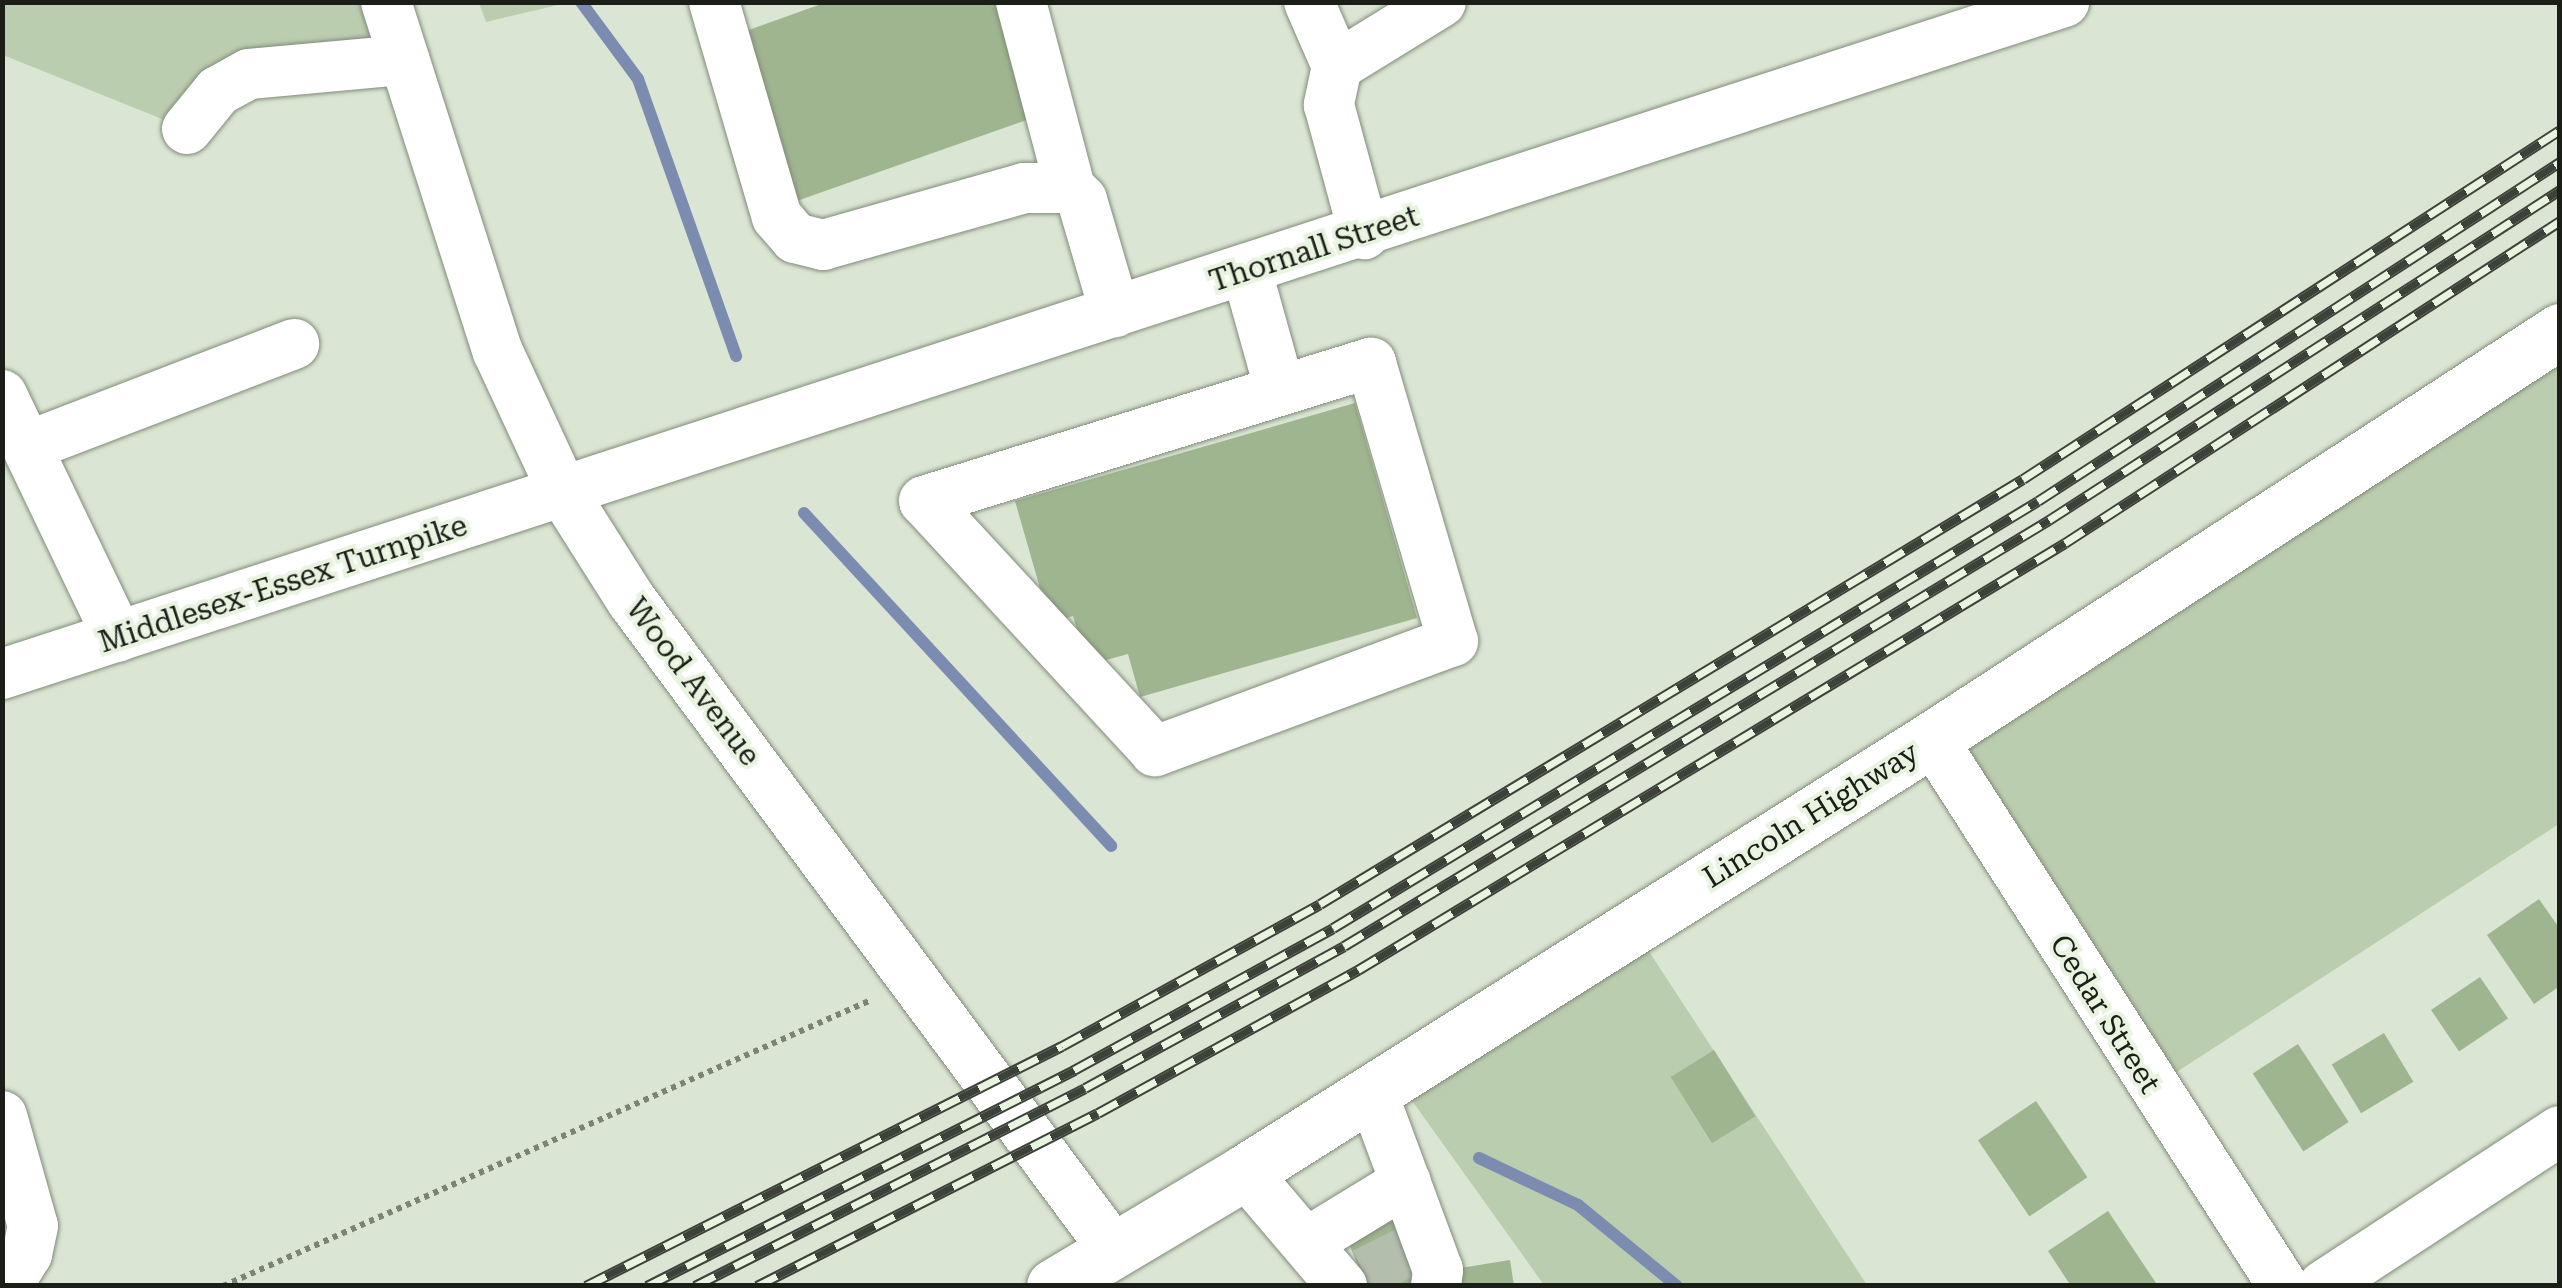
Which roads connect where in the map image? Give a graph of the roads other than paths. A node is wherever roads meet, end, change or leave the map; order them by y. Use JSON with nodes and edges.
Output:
{"nodes":[{"id":1,"x":386,"y":2,"type":"edge"},
{"id":2,"x":714,"y":2,"type":"edge"},
{"id":3,"x":1021,"y":2,"type":"edge"},
{"id":4,"x":1309,"y":2,"type":"edge"},
{"id":5,"x":1441,"y":2,"type":"edge"},
{"id":6,"x":2064,"y":2,"type":"edge"},
{"id":7,"x":404,"y":60,"type":"junction"},
{"id":8,"x":1336,"y":66,"type":"junction"},
{"id":9,"x":187,"y":130,"type":"dead end"},
{"id":10,"x":1070,"y":188,"type":"junction"},
{"id":11,"x":1364,"y":234,"type":"junction"},
{"id":12,"x":1247,"y":272,"type":"junction"},
{"id":13,"x":1115,"y":312,"type":"junction"},
{"id":14,"x":2560,"y":331,"type":"edge"},
{"id":15,"x":294,"y":344,"type":"dead end"},
{"id":16,"x":1280,"y":390,"type":"junction"},
{"id":17,"x":14,"y":424,"type":"edge"},
{"id":18,"x":564,"y":494,"type":"junction"},
{"id":19,"x":118,"y":637,"type":"junction"},
{"id":20,"x":2,"y":674,"type":"edge"},
{"id":21,"x":1932,"y":739,"type":"junction"},
{"id":22,"x":1372,"y":1092,"type":"junction"},
{"id":23,"x":2,"y":1116,"type":"edge"},
{"id":24,"x":2560,"y":1132,"type":"edge"},
{"id":25,"x":1245,"y":1172,"type":"junction"},
{"id":26,"x":1406,"y":1182,"type":"junction"},
{"id":27,"x":1306,"y":1243,"type":"junction"},
{"id":28,"x":1424,"y":1259,"type":"edge"},
{"id":29,"x":1127,"y":1268,"type":"edge"},
{"id":30,"x":1351,"y":1281,"type":"edge"},
{"id":31,"x":7,"y":1286,"type":"edge"},
{"id":32,"x":1054,"y":1286,"type":"edge"},
{"id":33,"x":2282,"y":1286,"type":"edge"},
{"id":34,"x":2323,"y":1286,"type":"edge"}],
"edges":[{"from":1,"to":7,"type":"street","name":"Wood Avenue"},
{"from":2,"to":10,"type":"street"},
{"from":3,"to":10,"type":"street"},
{"from":4,"to":8,"type":"street"},
{"from":5,"to":8,"type":"street"},
{"from":6,"to":11,"type":"street","name":"Thornall Street"},
{"from":7,"to":9,"type":"street"},
{"from":7,"to":18,"type":"street","name":"Wood Avenue"},
{"from":8,"to":11,"type":"street"},
{"from":10,"to":13,"type":"street"},
{"from":11,"to":12,"type":"street","name":"Thornall Street"},
{"from":12,"to":13,"type":"street","name":"Thornall Street"},
{"from":12,"to":16,"type":"street"},
{"from":13,"to":18,"type":"street","name":"Thornall Street"},
{"from":14,"to":21,"type":"main road","name":"Lincoln Highway"},
{"from":15,"to":17,"type":"street"},
{"from":16,"to":16,"type":"street"},
{"from":17,"to":19,"type":"street"},
{"from":18,"to":19,"type":"street","name":"Middlesex-Essex Turnpike"},
{"from":18,"to":29,"type":"street","name":"Wood Avenue"},
{"from":19,"to":20,"type":"street","name":"Middlesex-Essex Turnpike"},
{"from":21,"to":22,"type":"main road","name":"Lincoln Highway"},
{"from":21,"to":33,"type":"street","name":"Cedar Street"},
{"from":22,"to":25,"type":"main road","name":"Lincoln Highway"},
{"from":22,"to":26,"type":"street"},
{"from":23,"to":31,"type":"street"},
{"from":24,"to":34,"type":"street"},
{"from":25,"to":27,"type":"street"},
{"from":25,"to":29,"type":"main road","name":"Lincoln Highway"},
{"from":26,"to":27,"type":"street"},
{"from":26,"to":28,"type":"street"},
{"from":27,"to":30,"type":"street"},
{"from":29,"to":32,"type":"main road","name":"Lincoln Highway"}]}
